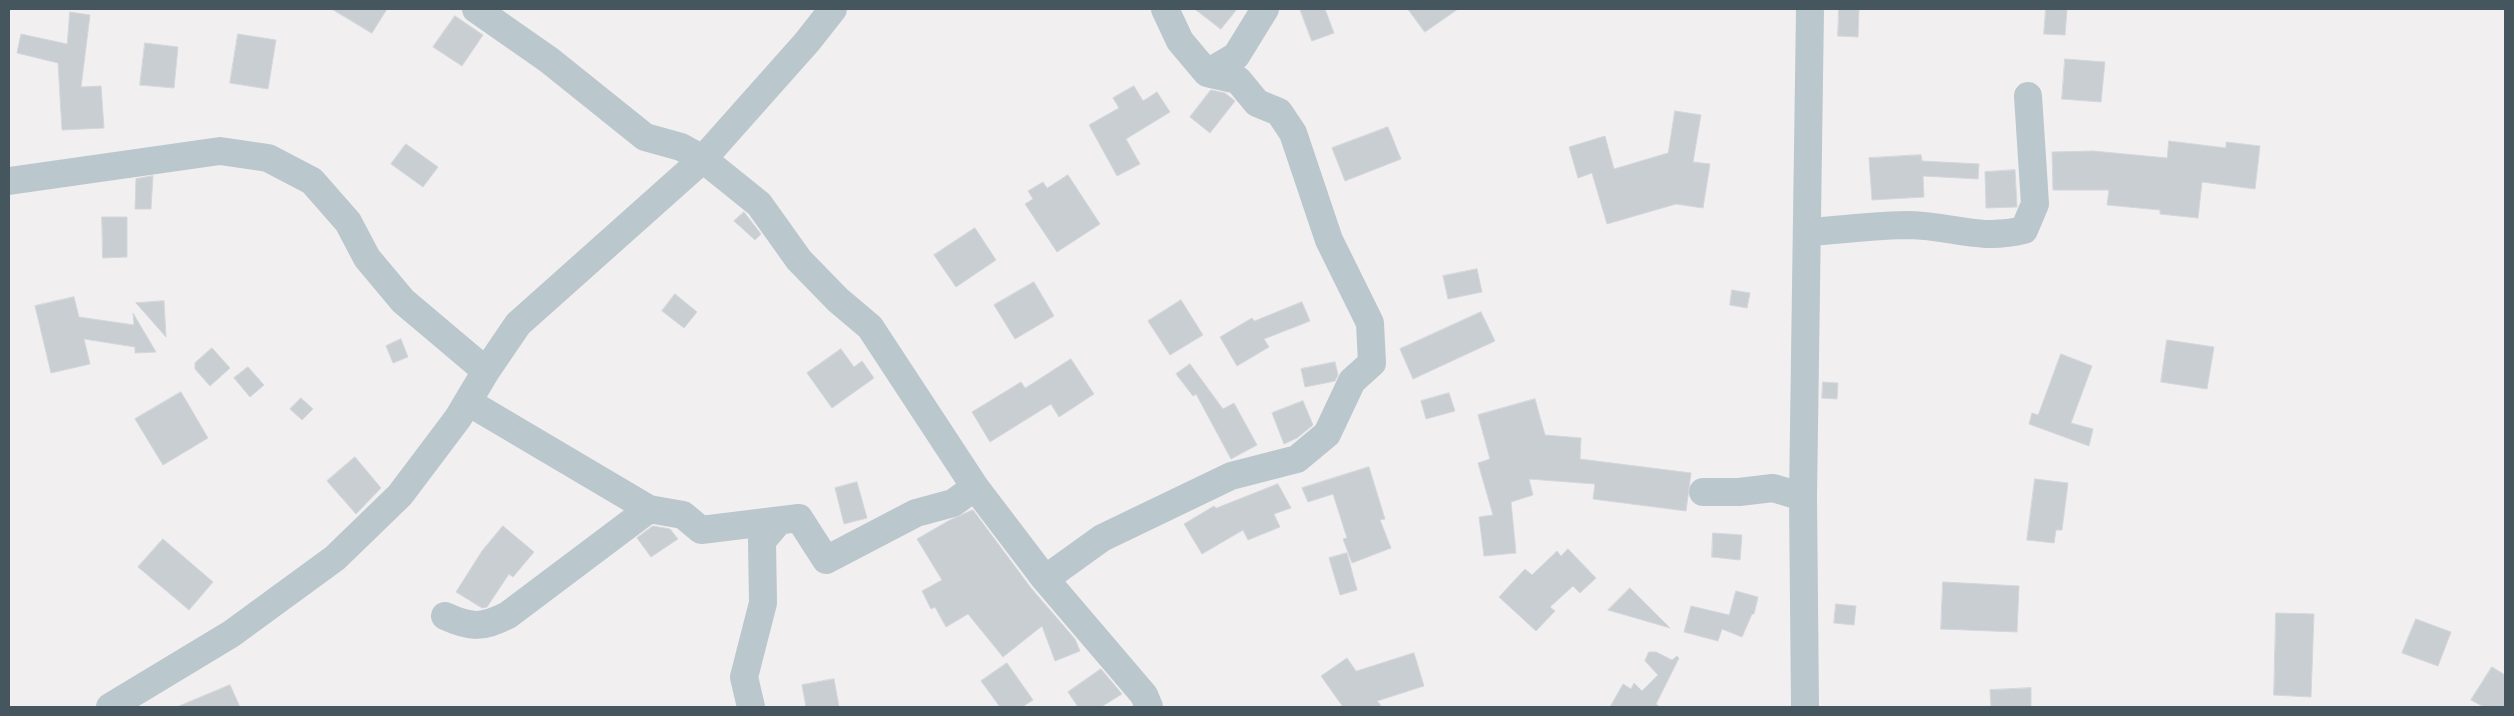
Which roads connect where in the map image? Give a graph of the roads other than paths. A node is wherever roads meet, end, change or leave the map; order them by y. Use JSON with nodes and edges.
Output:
{"nodes":[{"id":1,"x":476,"y":9,"type":"edge"},
{"id":2,"x":833,"y":9,"type":"edge"},
{"id":3,"x":1165,"y":9,"type":"edge"},
{"id":4,"x":1265,"y":9,"type":"edge"},
{"id":5,"x":1810,"y":9,"type":"edge"},
{"id":6,"x":1207,"y":73,"type":"junction"},
{"id":7,"x":2028,"y":96,"type":"dead end"},
{"id":8,"x":703,"y":159,"type":"junction"},
{"id":9,"x":9,"y":181,"type":"edge"},
{"id":10,"x":1807,"y":232,"type":"junction"},
{"id":11,"x":486,"y":371,"type":"junction"},
{"id":12,"x":468,"y":402,"type":"junction"},
{"id":13,"x":975,"y":487,"type":"junction"},
{"id":14,"x":1703,"y":492,"type":"dead end"},
{"id":15,"x":1803,"y":497,"type":"junction"},
{"id":16,"x":649,"y":509,"type":"junction"},
{"id":17,"x":779,"y":521,"type":"junction"},
{"id":18,"x":1045,"y":579,"type":"junction"},
{"id":19,"x":445,"y":616,"type":"dead end"},
{"id":20,"x":110,"y":707,"type":"edge"},
{"id":21,"x":750,"y":707,"type":"edge"},
{"id":22,"x":1149,"y":707,"type":"edge"},
{"id":23,"x":1804,"y":707,"type":"edge"}],
"edges":[{"from":1,"to":8,"type":"street"},
{"from":2,"to":8,"type":"street"},
{"from":3,"to":6,"type":"street"},
{"from":4,"to":6,"type":"street"},
{"from":5,"to":10,"type":"street"},
{"from":6,"to":18,"type":"street"},
{"from":7,"to":10,"type":"street"},
{"from":8,"to":11,"type":"street"},
{"from":8,"to":13,"type":"street"},
{"from":9,"to":11,"type":"street"},
{"from":10,"to":15,"type":"street"},
{"from":11,"to":12,"type":"street"},
{"from":12,"to":16,"type":"street"},
{"from":12,"to":20,"type":"street"},
{"from":13,"to":17,"type":"street"},
{"from":13,"to":18,"type":"street"},
{"from":14,"to":15,"type":"street"},
{"from":15,"to":23,"type":"street"},
{"from":16,"to":17,"type":"street"},
{"from":16,"to":19,"type":"street"},
{"from":17,"to":21,"type":"street"},
{"from":18,"to":22,"type":"street"}]}
